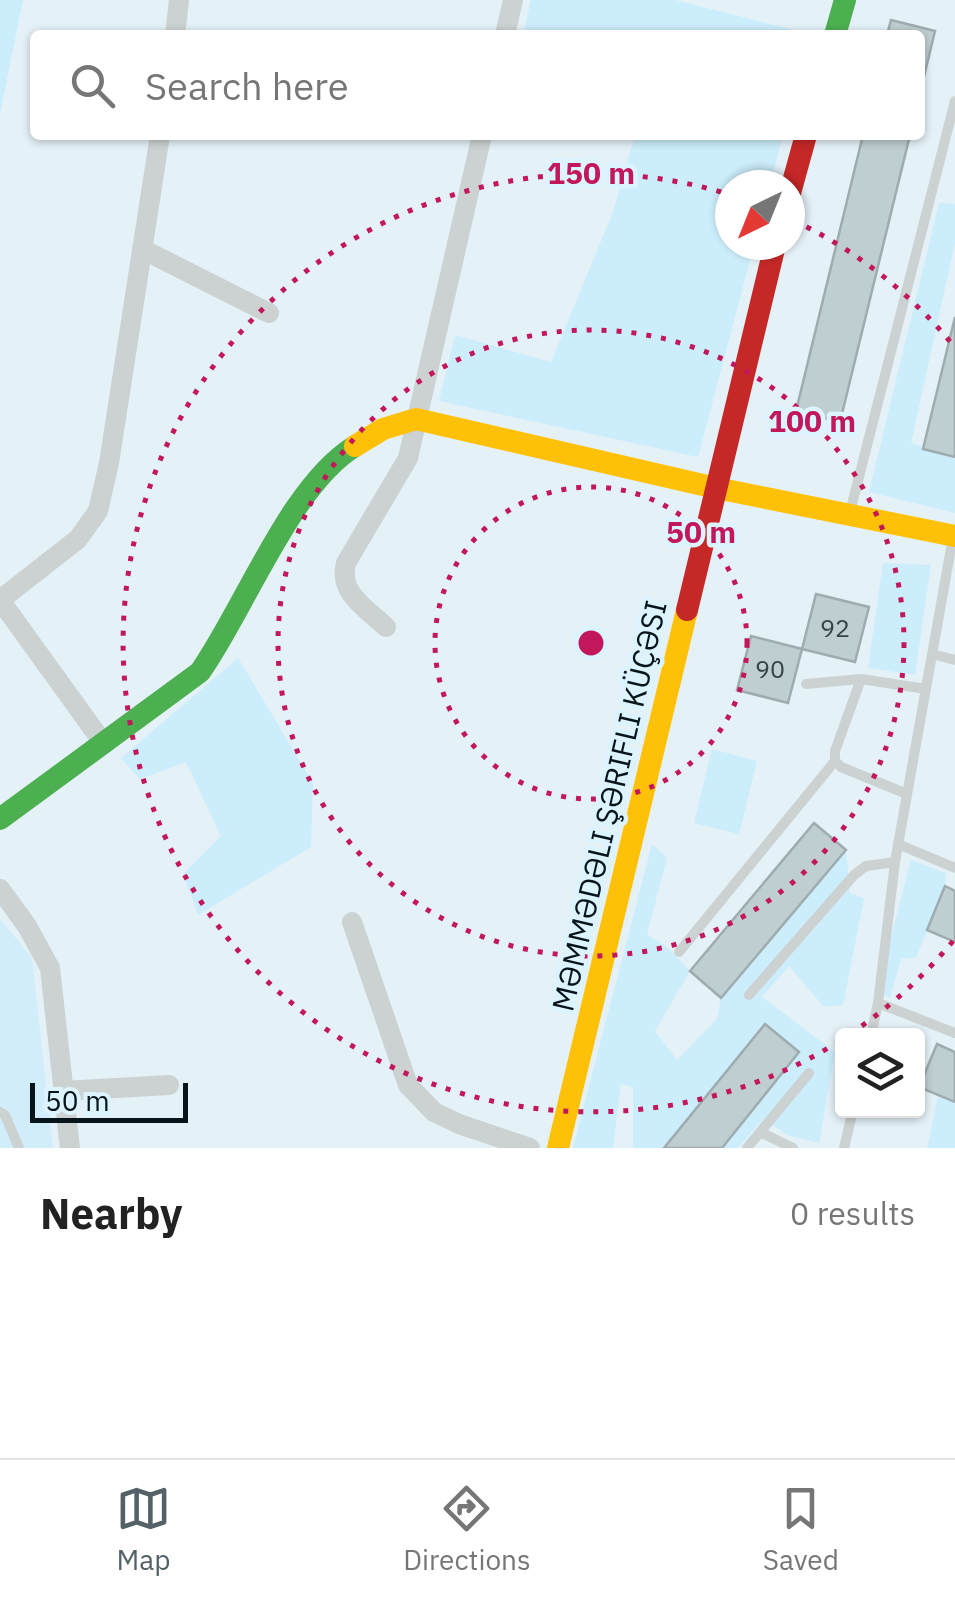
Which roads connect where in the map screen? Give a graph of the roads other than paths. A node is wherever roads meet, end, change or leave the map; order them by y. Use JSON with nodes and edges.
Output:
{"nodes":[{"id":1,"x":180,"y":0,"type":"edge"},
{"id":2,"x":513,"y":0,"type":"edge"},
{"id":3,"x":845,"y":0,"type":"edge"},
{"id":4,"x":175,"y":30,"type":"edge"},
{"id":5,"x":506,"y":30,"type":"edge"},
{"id":6,"x":836,"y":30,"type":"edge"},
{"id":7,"x":955,"y":101,"type":"edge"},
{"id":8,"x":159,"y":140,"type":"edge"},
{"id":9,"x":481,"y":140,"type":"edge"},
{"id":10,"x":805,"y":140,"type":"edge"},
{"id":11,"x":796,"y":170,"type":"edge"},
{"id":12,"x":142,"y":249,"type":"junction"},
{"id":13,"x":771,"y":260,"type":"edge"},
{"id":14,"x":269,"y":313,"type":"dead end"},
{"id":15,"x":416,"y":420,"type":"junction"},
{"id":16,"x":716,"y":488,"type":"junction"},
{"id":17,"x":850,"y":512,"type":"junction"},
{"id":18,"x":954,"y":536,"type":"edge"},
{"id":19,"x":0,"y":600,"type":"edge"},
{"id":20,"x":386,"y":626,"type":"dead end"},
{"id":21,"x":932,"y":654,"type":"junction"},
{"id":22,"x":955,"y":660,"type":"edge"},
{"id":23,"x":861,"y":679,"type":"junction"},
{"id":24,"x":806,"y":684,"type":"dead end"},
{"id":25,"x":926,"y":689,"type":"junction"},
{"id":26,"x":104,"y":744,"type":"junction"},
{"id":27,"x":835,"y":761,"type":"junction"},
{"id":28,"x":907,"y":794,"type":"junction"},
{"id":29,"x":0,"y":820,"type":"edge"},
{"id":30,"x":898,"y":844,"type":"junction"},
{"id":31,"x":895,"y":862,"type":"junction"},
{"id":32,"x":955,"y":868,"type":"edge"},
{"id":33,"x":0,"y":889,"type":"edge"},
{"id":34,"x":352,"y":922,"type":"dead end"},
{"id":35,"x":680,"y":952,"type":"dead end"},
{"id":36,"x":749,"y":995,"type":"dead end"},
{"id":37,"x":878,"y":1003,"type":"junction"},
{"id":38,"x":872,"y":1028,"type":"edge"},
{"id":39,"x":955,"y":1033,"type":"edge"},
{"id":40,"x":809,"y":1073,"type":"dead end"},
{"id":41,"x":169,"y":1085,"type":"dead end"},
{"id":42,"x":63,"y":1091,"type":"junction"},
{"id":43,"x":0,"y":1112,"type":"edge"},
{"id":44,"x":850,"y":1118,"type":"edge"},
{"id":45,"x":760,"y":1132,"type":"junction"},
{"id":46,"x":19,"y":1148,"type":"edge"},
{"id":47,"x":70,"y":1148,"type":"edge"},
{"id":48,"x":530,"y":1148,"type":"edge"},
{"id":49,"x":558,"y":1148,"type":"edge"},
{"id":50,"x":747,"y":1148,"type":"edge"},
{"id":51,"x":792,"y":1148,"type":"edge"},
{"id":52,"x":844,"y":1148,"type":"edge"}],
"edges":[{"from":1,"to":4,"type":"street"},
{"from":2,"to":5,"type":"street"},
{"from":3,"to":6,"type":"street"},
{"from":7,"to":17,"type":"lane"},
{"from":8,"to":12,"type":"street"},
{"from":9,"to":15,"type":"street"},
{"from":10,"to":11,"type":"street"},
{"from":12,"to":14,"type":"street"},
{"from":12,"to":19,"type":"street"},
{"from":13,"to":16,"type":"street","name":"MƏMMƏDƏLI ŞƏRIFLI KÜÇƏSI"},
{"from":15,"to":16,"type":"street"},
{"from":15,"to":20,"type":"street"},
{"from":15,"to":26,"type":"street"},
{"from":16,"to":17,"type":"street"},
{"from":16,"to":49,"type":"street","name":"MƏMMƏDƏLI ŞƏRIFLI KÜÇƏSI"},
{"from":17,"to":18,"type":"street"},
{"from":18,"to":21,"type":"lane"},
{"from":19,"to":26,"type":"street"},
{"from":21,"to":22,"type":"lane"},
{"from":21,"to":25,"type":"lane"},
{"from":23,"to":24,"type":"lane"},
{"from":23,"to":25,"type":"lane"},
{"from":23,"to":27,"type":"lane"},
{"from":25,"to":28,"type":"lane"},
{"from":26,"to":29,"type":"street"},
{"from":27,"to":28,"type":"lane"},
{"from":27,"to":35,"type":"lane"},
{"from":28,"to":30,"type":"lane"},
{"from":30,"to":31,"type":"lane"},
{"from":30,"to":32,"type":"lane"},
{"from":31,"to":36,"type":"lane"},
{"from":31,"to":37,"type":"lane"},
{"from":33,"to":42,"type":"street"},
{"from":34,"to":48,"type":"street"},
{"from":37,"to":38,"type":"lane"},
{"from":37,"to":39,"type":"lane"},
{"from":40,"to":45,"type":"lane"},
{"from":41,"to":42,"type":"street"},
{"from":42,"to":47,"type":"street"},
{"from":43,"to":46,"type":"lane"},
{"from":44,"to":52,"type":"lane"},
{"from":45,"to":50,"type":"lane"},
{"from":45,"to":51,"type":"lane"}]}
